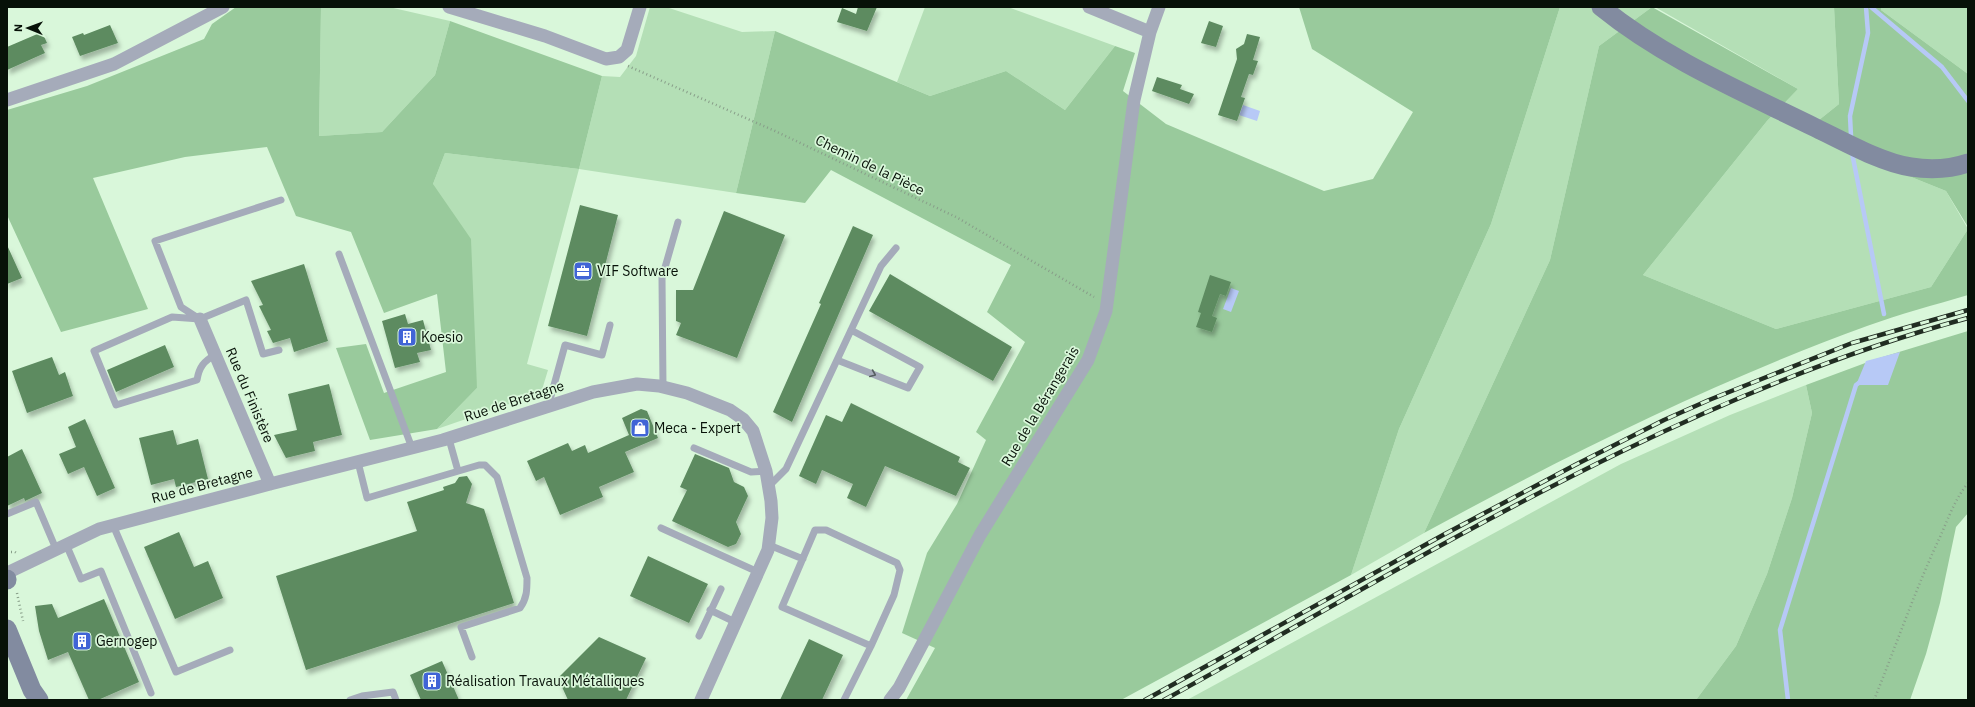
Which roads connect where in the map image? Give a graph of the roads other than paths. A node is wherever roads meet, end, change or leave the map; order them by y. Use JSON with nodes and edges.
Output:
{"nodes":[{"id":1,"x":223,"y":7,"type":"edge"},
{"id":2,"x":449,"y":7,"type":"edge"},
{"id":3,"x":640,"y":7,"type":"edge"},
{"id":4,"x":1089,"y":7,"type":"edge"},
{"id":5,"x":1159,"y":7,"type":"edge"},
{"id":6,"x":1601,"y":7,"type":"edge"},
{"id":7,"x":1150,"y":32,"type":"junction"},
{"id":8,"x":7,"y":100,"type":"edge"},
{"id":9,"x":1968,"y":163,"type":"edge"},
{"id":10,"x":280,"y":200,"type":"dead end"},
{"id":11,"x":678,"y":222,"type":"dead end"},
{"id":12,"x":896,"y":248,"type":"dead end"},
{"id":13,"x":339,"y":254,"type":"dead end"},
{"id":14,"x":200,"y":319,"type":"junction"},
{"id":15,"x":610,"y":325,"type":"dead end"},
{"id":16,"x":851,"y":330,"type":"junction"},
{"id":17,"x":279,"y":350,"type":"dead end"},
{"id":18,"x":215,"y":355,"type":"junction"},
{"id":19,"x":837,"y":360,"type":"junction"},
{"id":20,"x":663,"y":387,"type":"junction"},
{"id":21,"x":548,"y":407,"type":"junction"},
{"id":22,"x":449,"y":439,"type":"junction"},
{"id":23,"x":412,"y":448,"type":"junction"},
{"id":24,"x":694,"y":448,"type":"dead end"},
{"id":25,"x":358,"y":462,"type":"junction"},
{"id":26,"x":458,"y":471,"type":"junction"},
{"id":27,"x":766,"y":471,"type":"junction"},
{"id":28,"x":270,"y":484,"type":"junction"},
{"id":29,"x":768,"y":486,"type":"junction"},
{"id":30,"x":7,"y":514,"type":"edge"},
{"id":31,"x":114,"y":526,"type":"junction"},
{"id":32,"x":661,"y":528,"type":"dead end"},
{"id":33,"x":769,"y":544,"type":"junction"},
{"id":34,"x":61,"y":547,"type":"junction"},
{"id":35,"x":803,"y":558,"type":"junction"},
{"id":36,"x":758,"y":572,"type":"junction"},
{"id":37,"x":7,"y":573,"type":"edge"},
{"id":38,"x":721,"y":589,"type":"dead end"},
{"id":39,"x":710,"y":610,"type":"junction"},
{"id":40,"x":735,"y":622,"type":"junction"},
{"id":41,"x":16,"y":628,"type":"edge"},
{"id":42,"x":699,"y":636,"type":"dead end"},
{"id":43,"x":871,"y":646,"type":"junction"},
{"id":44,"x":230,"y":650,"type":"dead end"},
{"id":45,"x":472,"y":657,"type":"dead end"},
{"id":46,"x":151,"y":694,"type":"dead end"},
{"id":47,"x":39,"y":700,"type":"edge"},
{"id":48,"x":350,"y":700,"type":"edge"},
{"id":49,"x":396,"y":700,"type":"edge"},
{"id":50,"x":701,"y":700,"type":"edge"},
{"id":51,"x":844,"y":700,"type":"edge"},
{"id":52,"x":890,"y":700,"type":"edge"}],
"edges":[{"from":1,"to":8,"type":"street"},
{"from":2,"to":3,"type":"street"},
{"from":4,"to":7,"type":"street"},
{"from":5,"to":7,"type":"street","name":"Rue de la Bérangerais"},
{"from":6,"to":9,"type":"street"},
{"from":7,"to":52,"type":"street","name":"Rue de la Bérangerais"},
{"from":10,"to":14,"type":"lane"},
{"from":11,"to":20,"type":"lane"},
{"from":12,"to":16,"type":"lane"},
{"from":13,"to":23,"type":"lane"},
{"from":14,"to":17,"type":"lane"},
{"from":14,"to":18,"type":"street","name":"Rue du Finistère"},
{"from":14,"to":18,"type":"lane"},
{"from":15,"to":21,"type":"lane"},
{"from":16,"to":19,"type":"lane"},
{"from":19,"to":16,"type":"lane","one_way":true},
{"from":18,"to":28,"type":"street","name":"Rue du Finistère"},
{"from":19,"to":29,"type":"lane"},
{"from":20,"to":21,"type":"street","name":"Rue de Bretagne"},
{"from":20,"to":27,"type":"street","name":"Rue de Bretagne"},
{"from":21,"to":22,"type":"street","name":"Rue de Bretagne"},
{"from":22,"to":23,"type":"street","name":"Rue de Bretagne"},
{"from":22,"to":26,"type":"lane"},
{"from":23,"to":25,"type":"street","name":"Rue de Bretagne"},
{"from":24,"to":27,"type":"lane"},
{"from":25,"to":26,"type":"lane"},
{"from":25,"to":28,"type":"street","name":"Rue de Bretagne"},
{"from":26,"to":45,"type":"lane"},
{"from":27,"to":29,"type":"street","name":"Rue de Bretagne"},
{"from":28,"to":31,"type":"street","name":"Rue de Bretagne"},
{"from":29,"to":33,"type":"street","name":"Rue de Bretagne"},
{"from":30,"to":34,"type":"lane"},
{"from":31,"to":34,"type":"street","name":"Rue de Bretagne"},
{"from":31,"to":44,"type":"lane"},
{"from":32,"to":36,"type":"lane"},
{"from":33,"to":35,"type":"lane"},
{"from":33,"to":36,"type":"street","name":"Rue de Bretagne"},
{"from":34,"to":37,"type":"street","name":"Rue de Bretagne"},
{"from":34,"to":46,"type":"lane"},
{"from":35,"to":43,"type":"lane"},
{"from":35,"to":43,"type":"lane"},
{"from":36,"to":40,"type":"street","name":"Rue de Bretagne"},
{"from":38,"to":39,"type":"lane"},
{"from":39,"to":40,"type":"lane"},
{"from":39,"to":42,"type":"lane"},
{"from":40,"to":50,"type":"street","name":"Rue de Bretagne"},
{"from":41,"to":47,"type":"street"},
{"from":43,"to":51,"type":"lane"},
{"from":48,"to":49,"type":"lane"}]}
